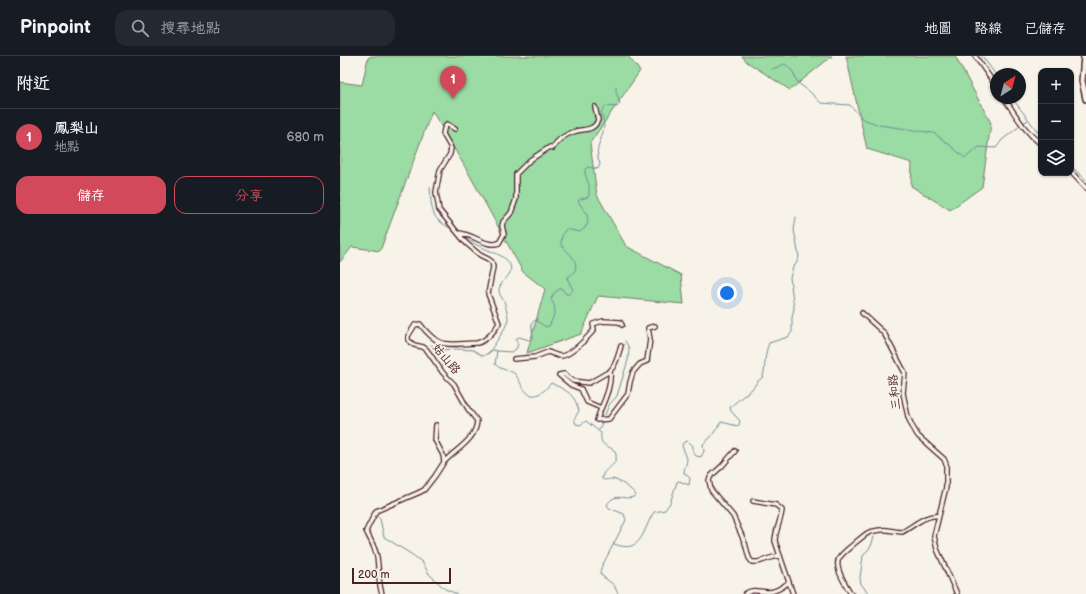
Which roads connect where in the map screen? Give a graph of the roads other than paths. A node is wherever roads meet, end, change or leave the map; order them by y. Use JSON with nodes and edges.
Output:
{"nodes":[{"id":1,"x":975,"y":56,"type":"edge"},
{"id":2,"x":1084,"y":56,"type":"edge"},
{"id":3,"x":990,"y":77,"type":"edge"},
{"id":4,"x":1086,"y":99,"type":"edge"},
{"id":5,"x":1008,"y":104,"type":"edge"},
{"id":6,"x":595,"y":107,"type":"dead end"},
{"id":7,"x":455,"y":129,"type":"dead end"},
{"id":8,"x":1038,"y":141,"type":"edge"},
{"id":9,"x":1074,"y":175,"type":"edge"},
{"id":10,"x":1086,"y":188,"type":"edge"},
{"id":11,"x":458,"y":234,"type":"junction"},
{"id":12,"x":862,"y":313,"type":"dead end"},
{"id":13,"x":622,"y":325,"type":"dead end"},
{"id":14,"x":655,"y":326,"type":"dead end"},
{"id":15,"x":621,"y":346,"type":"dead end"},
{"id":16,"x":514,"y":359,"type":"dead end"},
{"id":17,"x":610,"y":371,"type":"junction"},
{"id":18,"x":601,"y":408,"type":"junction"},
{"id":19,"x":436,"y":424,"type":"dead end"},
{"id":20,"x":735,"y":451,"type":"dead end"},
{"id":21,"x":444,"y":462,"type":"junction"},
{"id":22,"x":753,"y":501,"type":"dead end"},
{"id":23,"x":939,"y":516,"type":"junction"},
{"id":24,"x":780,"y":555,"type":"junction"},
{"id":25,"x":789,"y":582,"type":"junction"},
{"id":26,"x":382,"y":594,"type":"edge"},
{"id":27,"x":745,"y":594,"type":"edge"},
{"id":28,"x":793,"y":594,"type":"edge"},
{"id":29,"x":851,"y":594,"type":"edge"},
{"id":30,"x":957,"y":594,"type":"edge"}],
"edges":[{"from":1,"to":3,"type":"street"},
{"from":2,"to":4,"type":"main road"},
{"from":5,"to":8,"type":"street"},
{"from":6,"to":11,"type":"street"},
{"from":7,"to":11,"type":"street"},
{"from":9,"to":10,"type":"street"},
{"from":11,"to":21,"type":"street","name":"姑山路"},
{"from":12,"to":23,"type":"street","name":"三和路"},
{"from":13,"to":16,"type":"street"},
{"from":14,"to":18,"type":"street"},
{"from":15,"to":17,"type":"street"},
{"from":17,"to":18,"type":"street"},
{"from":17,"to":18,"type":"street"},
{"from":19,"to":21,"type":"street"},
{"from":20,"to":24,"type":"street"},
{"from":21,"to":26,"type":"street","name":"姑山路"},
{"from":22,"to":24,"type":"street"},
{"from":23,"to":29,"type":"street"},
{"from":23,"to":30,"type":"street","name":"三和路"},
{"from":24,"to":25,"type":"street"},
{"from":25,"to":27,"type":"street"},
{"from":25,"to":28,"type":"street"}]}
